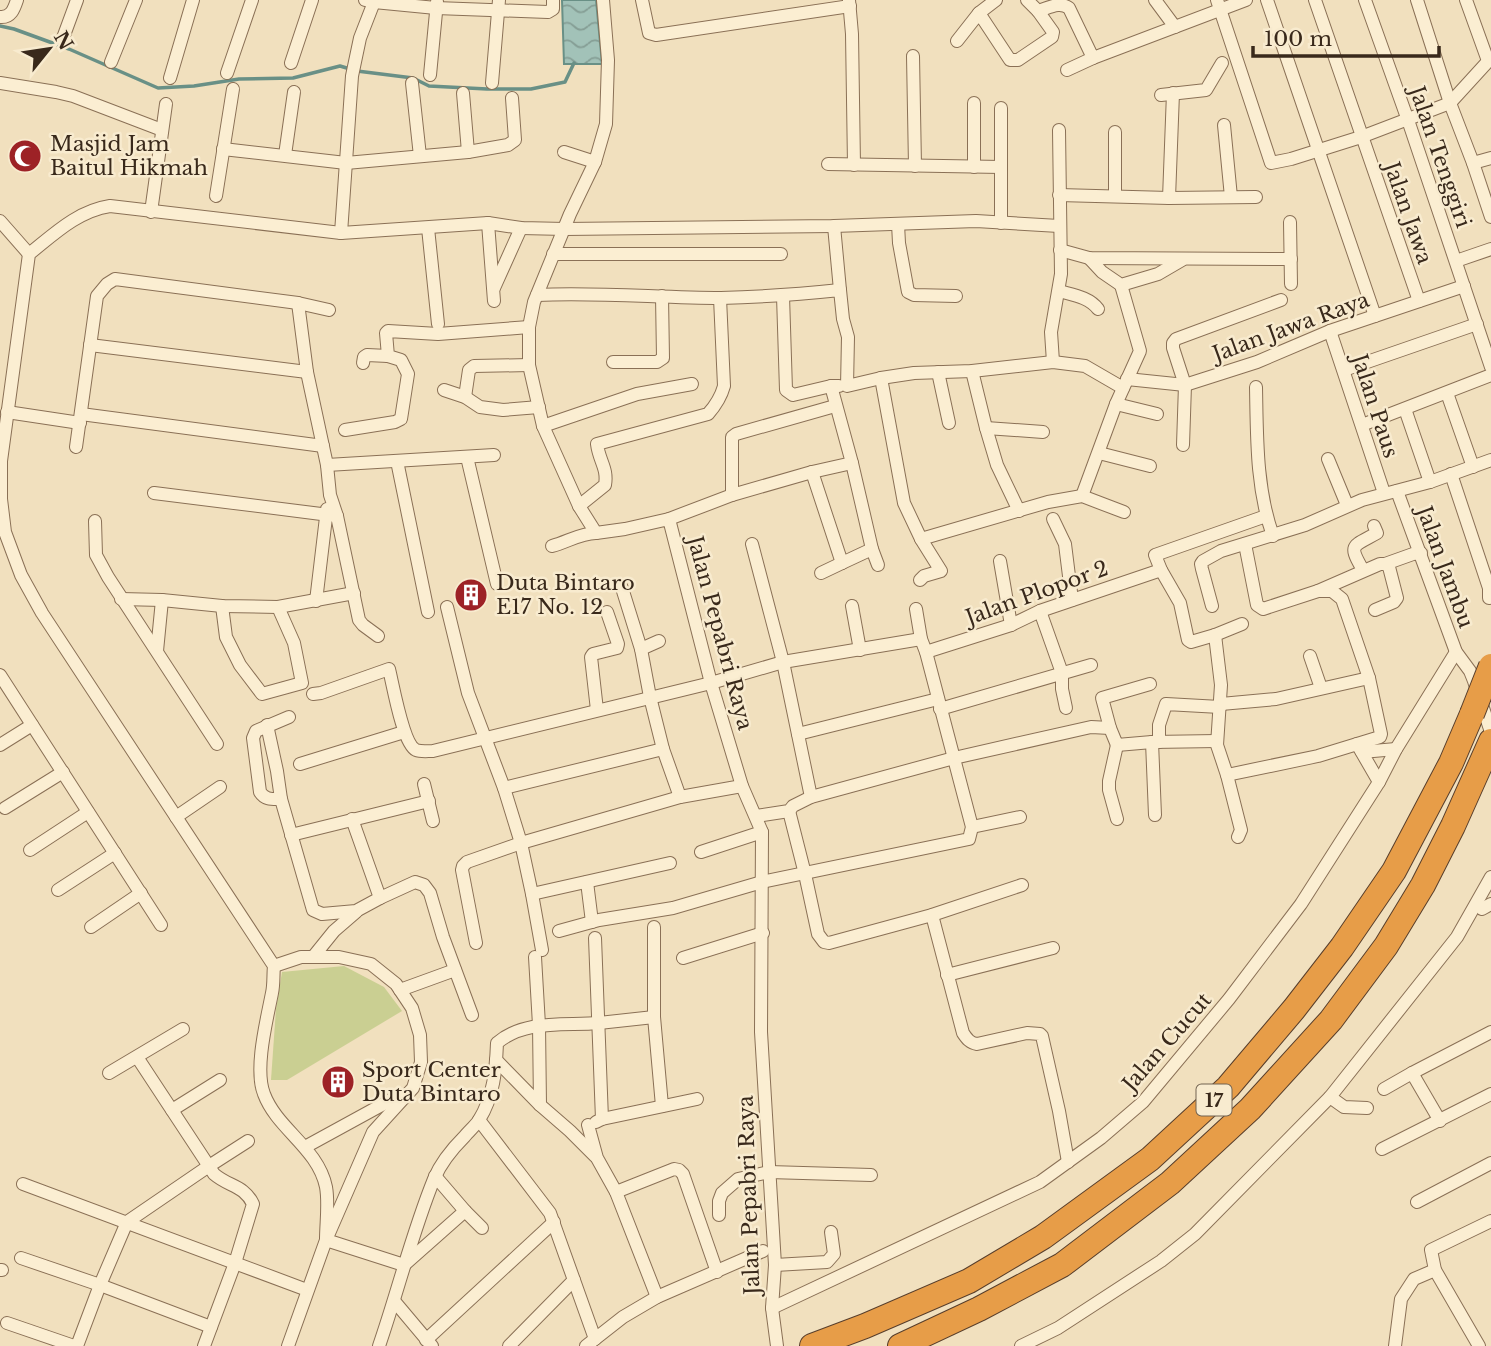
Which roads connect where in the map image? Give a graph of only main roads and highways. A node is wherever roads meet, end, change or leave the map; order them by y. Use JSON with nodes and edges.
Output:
{"nodes":[{"id":1,"x":1491,"y":666,"type":"edge"},
{"id":2,"x":1488,"y":749,"type":"edge"},
{"id":3,"x":816,"y":1345,"type":"edge"},
{"id":4,"x":900,"y":1346,"type":"edge"}],
"edges":[{"from":1,"to":3,"type":"highway","number":"17","bridge":true},
{"from":2,"to":4,"type":"highway","number":"17"}]}
